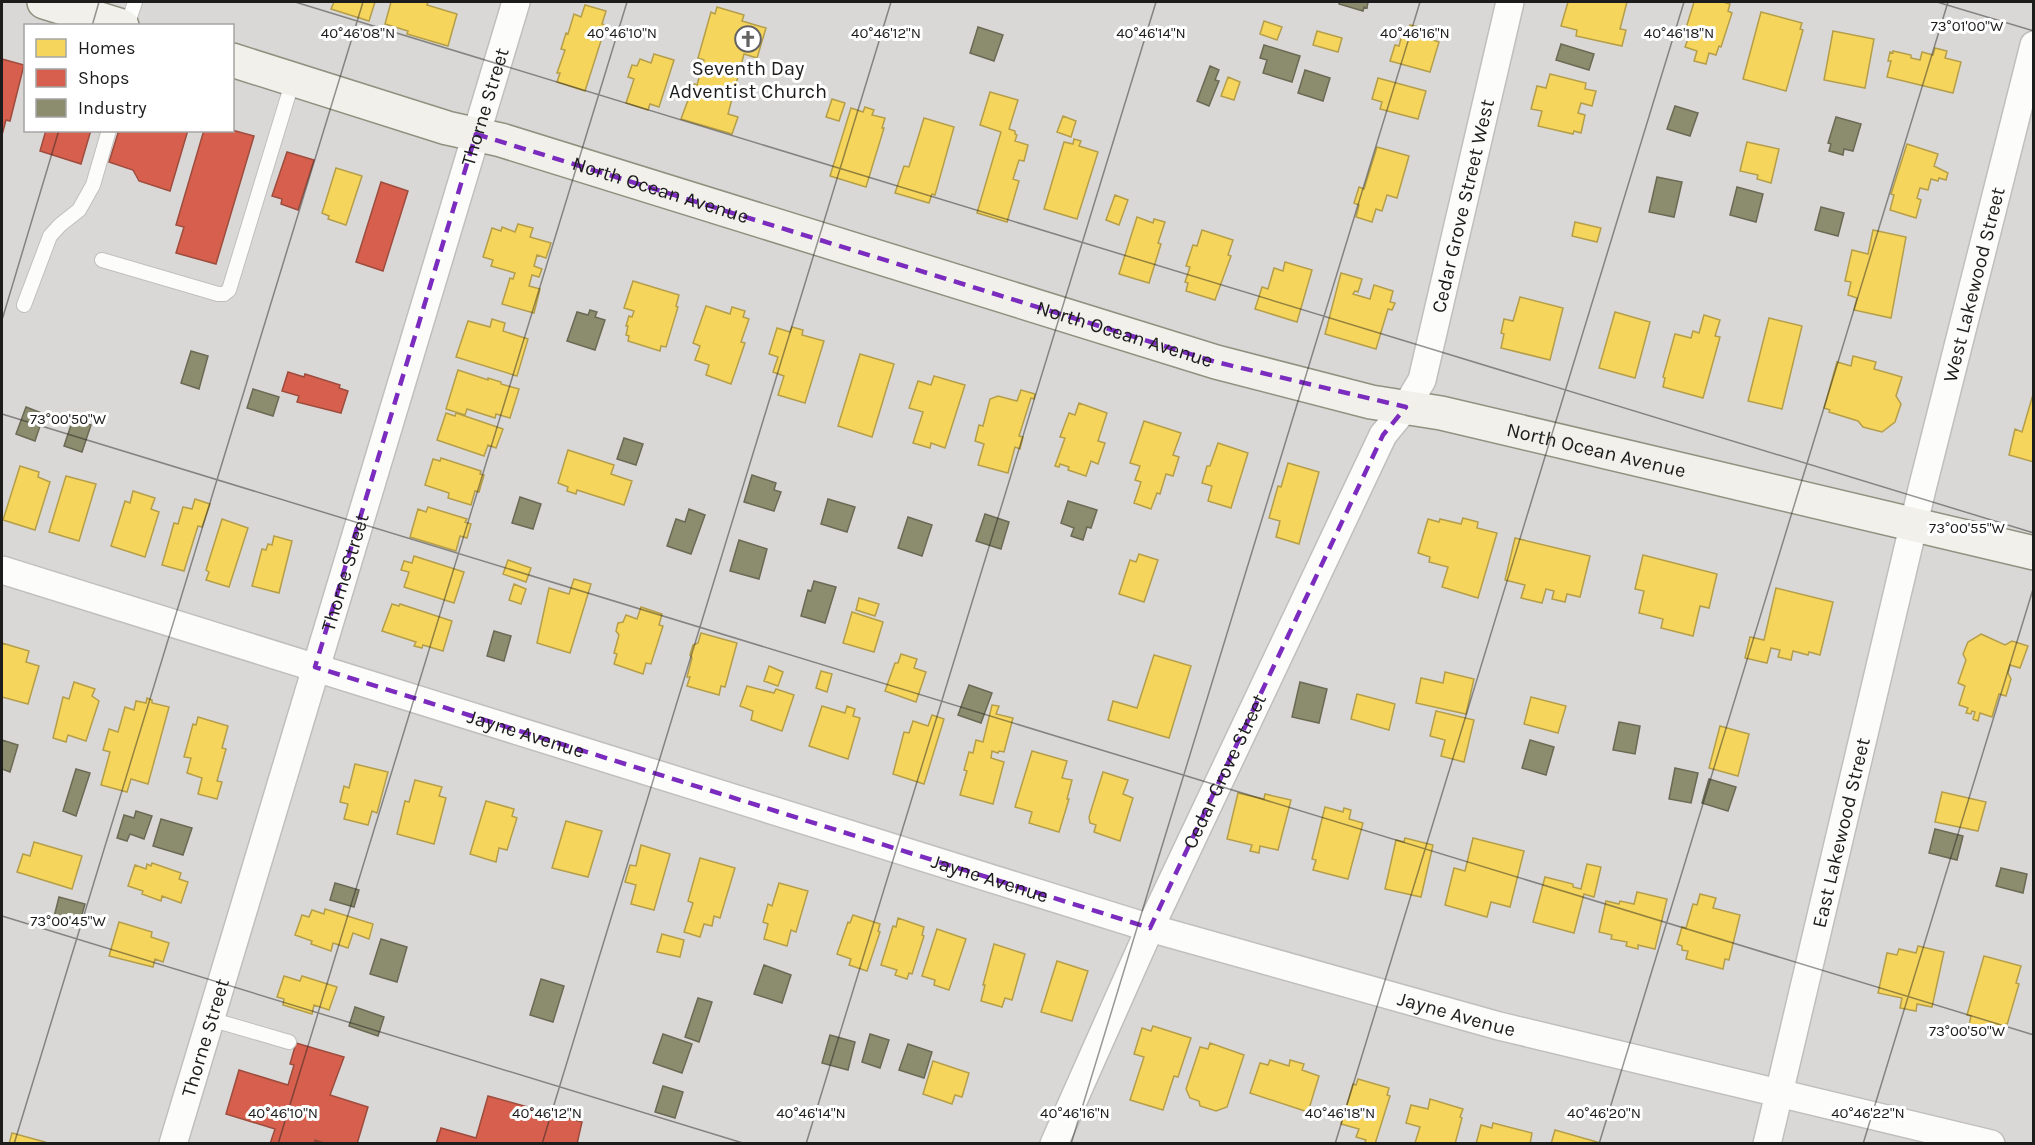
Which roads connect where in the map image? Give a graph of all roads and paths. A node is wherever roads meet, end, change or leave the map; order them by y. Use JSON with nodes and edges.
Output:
{"nodes":[{"id":1,"x":44,"y":2,"type":"edge"},
{"id":2,"x":135,"y":2,"type":"edge"},
{"id":3,"x":516,"y":2,"type":"edge"},
{"id":4,"x":1510,"y":2,"type":"edge"},
{"id":5,"x":116,"y":24,"type":"edge"},
{"id":6,"x":128,"y":24,"type":"edge"},
{"id":7,"x":2034,"y":45,"type":"edge"},
{"id":8,"x":234,"y":61,"type":"edge"},
{"id":9,"x":293,"y":80,"type":"junction"},
{"id":10,"x":109,"y":132,"type":"edge"},
{"id":11,"x":476,"y":134,"type":"junction"},
{"id":12,"x":102,"y":260,"type":"dead end"},
{"id":13,"x":24,"y":305,"type":"dead end"},
{"id":14,"x":1406,"y":407,"type":"junction"},
{"id":15,"x":1915,"y":524,"type":"junction"},
{"id":16,"x":2034,"y":553,"type":"edge"},
{"id":17,"x":2,"y":570,"type":"edge"},
{"id":18,"x":315,"y":667,"type":"junction"},
{"id":19,"x":1150,"y":928,"type":"junction"},
{"id":20,"x":210,"y":1019,"type":"junction"},
{"id":21,"x":289,"y":1042,"type":"dead end"},
{"id":22,"x":1778,"y":1093,"type":"junction"},
{"id":23,"x":173,"y":1143,"type":"edge"},
{"id":24,"x":1054,"y":1143,"type":"edge"},
{"id":25,"x":1767,"y":1143,"type":"edge"},
{"id":26,"x":1991,"y":1143,"type":"edge"}],
"edges":[{"from":1,"to":5,"type":"street"},
{"from":2,"to":6,"type":"lane"},
{"from":3,"to":11,"type":"street","name":"Thorne Street"},
{"from":4,"to":14,"type":"street","name":"Cedar Grove Street West"},
{"from":7,"to":15,"type":"street","name":"West Lakewood Street"},
{"from":8,"to":9,"type":"street","name":"North Ocean Avenue"},
{"from":9,"to":11,"type":"street","name":"North Ocean Avenue"},
{"from":9,"to":12,"type":"lane"},
{"from":10,"to":13,"type":"lane"},
{"from":11,"to":14,"type":"street","name":"North Ocean Avenue"},
{"from":11,"to":18,"type":"street","name":"Thorne Street"},
{"from":14,"to":15,"type":"street","name":"North Ocean Avenue"},
{"from":14,"to":19,"type":"street","name":"Cedar Grove Street"},
{"from":15,"to":16,"type":"street","name":"North Ocean Avenue"},
{"from":15,"to":22,"type":"street","name":"East Lakewood Street"},
{"from":17,"to":18,"type":"street","name":"Jayne Avenue"},
{"from":18,"to":19,"type":"street","name":"Jayne Avenue"},
{"from":18,"to":20,"type":"street","name":"Thorne Street"},
{"from":19,"to":22,"type":"street","name":"Jayne Avenue"},
{"from":19,"to":24,"type":"street","name":"Cedar Grove Street"},
{"from":20,"to":21,"type":"lane"},
{"from":20,"to":23,"type":"street","name":"Thorne Street"},
{"from":22,"to":25,"type":"street","name":"East Lakewood Street"},
{"from":22,"to":26,"type":"street","name":"Jayne Avenue"}]}
